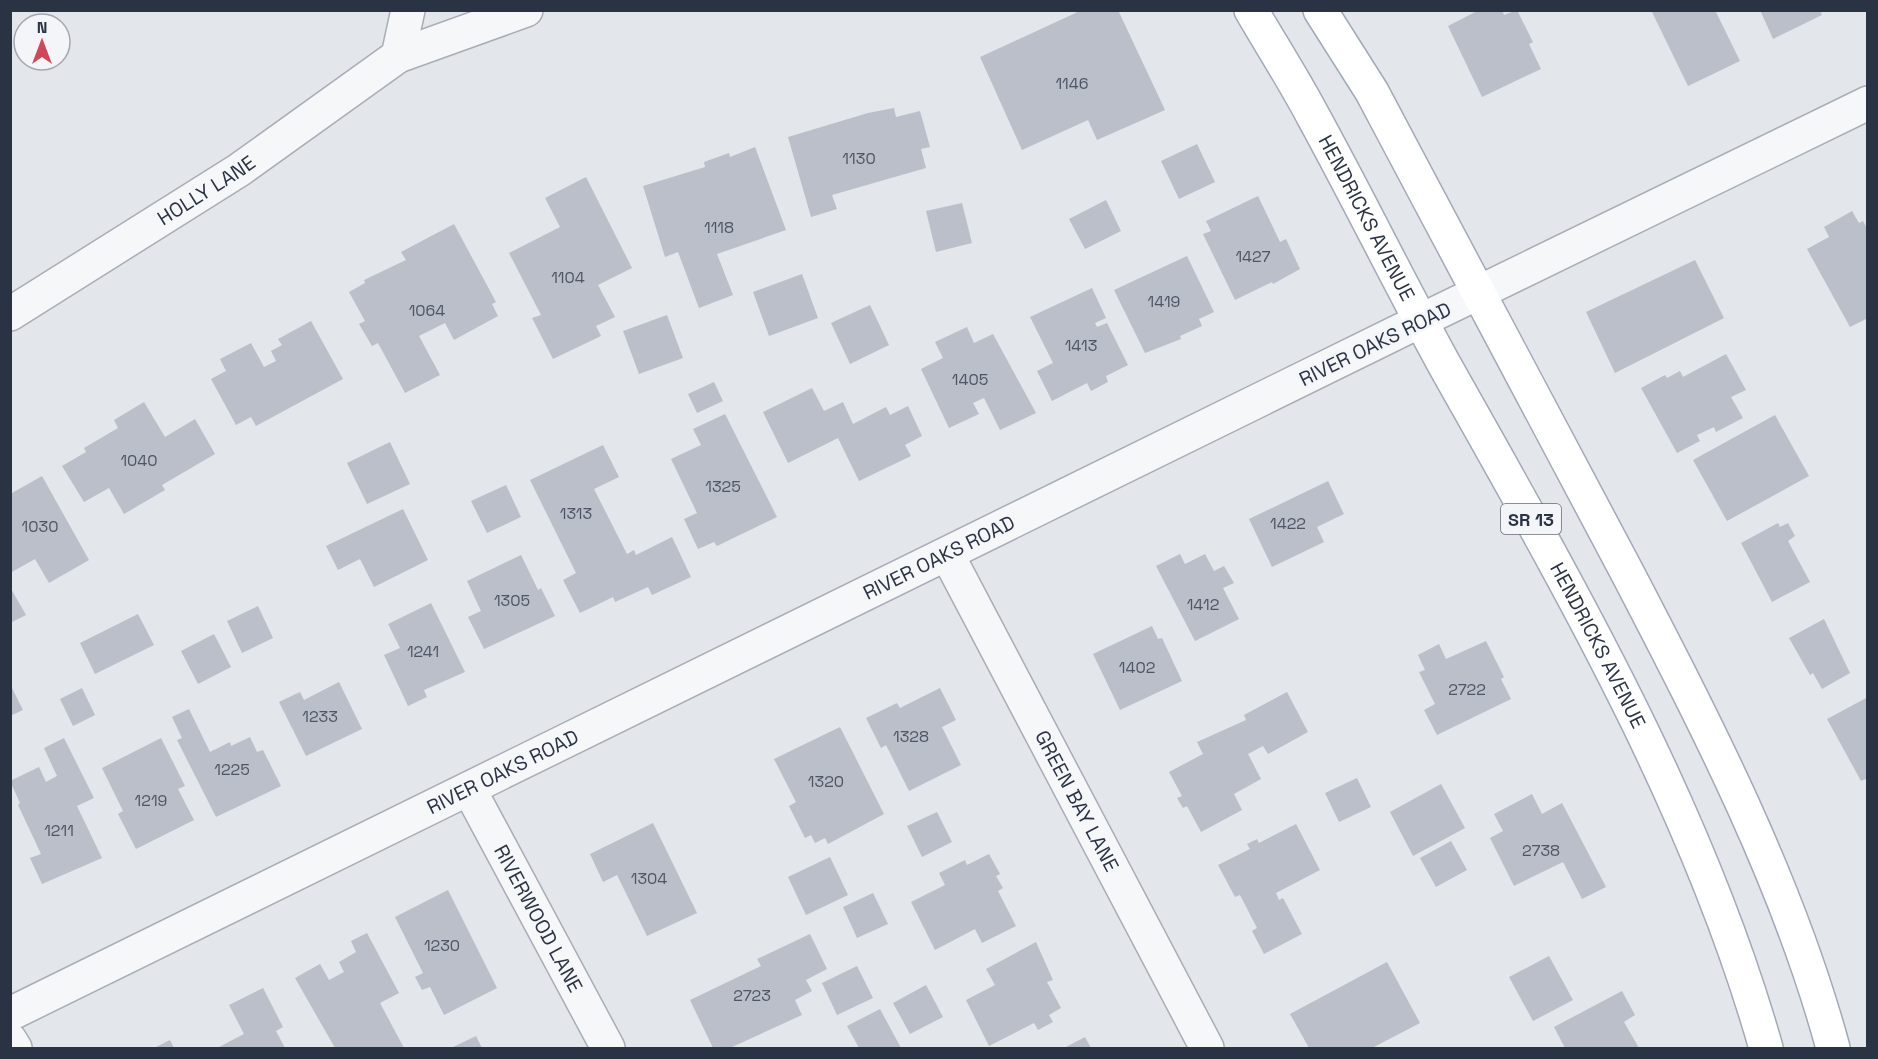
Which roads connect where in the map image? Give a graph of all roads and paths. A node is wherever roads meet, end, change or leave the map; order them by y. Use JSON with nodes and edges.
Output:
{"nodes":[{"id":1,"x":408,"y":10,"type":"edge"},
{"id":2,"x":526,"y":10,"type":"edge"},
{"id":3,"x":1251,"y":10,"type":"edge"},
{"id":4,"x":1320,"y":10,"type":"edge"},
{"id":5,"x":398,"y":56,"type":"junction"},
{"id":6,"x":1868,"y":103,"type":"edge"},
{"id":7,"x":1478,"y":294,"type":"junction"},
{"id":8,"x":10,"y":314,"type":"edge"},
{"id":9,"x":1420,"y":321,"type":"junction"},
{"id":10,"x":947,"y":554,"type":"junction"},
{"id":11,"x":470,"y":789,"type":"junction"},
{"id":12,"x":10,"y":1014,"type":"edge"},
{"id":13,"x":10,"y":1040,"type":"edge"},
{"id":14,"x":15,"y":1048,"type":"edge"},
{"id":15,"x":608,"y":1048,"type":"edge"},
{"id":16,"x":1207,"y":1048,"type":"edge"},
{"id":17,"x":1766,"y":1048,"type":"edge"},
{"id":18,"x":1833,"y":1048,"type":"edge"}],
"edges":[{"from":1,"to":5,"type":"street"},
{"from":2,"to":5,"type":"street","name":"HOLLY LANE"},
{"from":3,"to":9,"type":"main road","name":"HENDRICKS AVENUE","number":"SR 13"},
{"from":4,"to":7,"type":"main road","number":"SR 13"},
{"from":5,"to":8,"type":"street","name":"HOLLY LANE"},
{"from":6,"to":7,"type":"street","name":"RIVER OAKS ROAD"},
{"from":7,"to":9,"type":"street","name":"RIVER OAKS ROAD"},
{"from":7,"to":18,"type":"main road","number":"SR 13"},
{"from":9,"to":10,"type":"street","name":"RIVER OAKS ROAD"},
{"from":9,"to":17,"type":"main road","name":"HENDRICKS AVENUE","number":"SR 13"},
{"from":10,"to":11,"type":"street","name":"RIVER OAKS ROAD"},
{"from":10,"to":16,"type":"street","name":"GREEN BAY LANE"},
{"from":11,"to":12,"type":"street","name":"RIVER OAKS ROAD"},
{"from":11,"to":15,"type":"street","name":"RIVERWOOD LANE"},
{"from":13,"to":14,"type":"street"}]}
